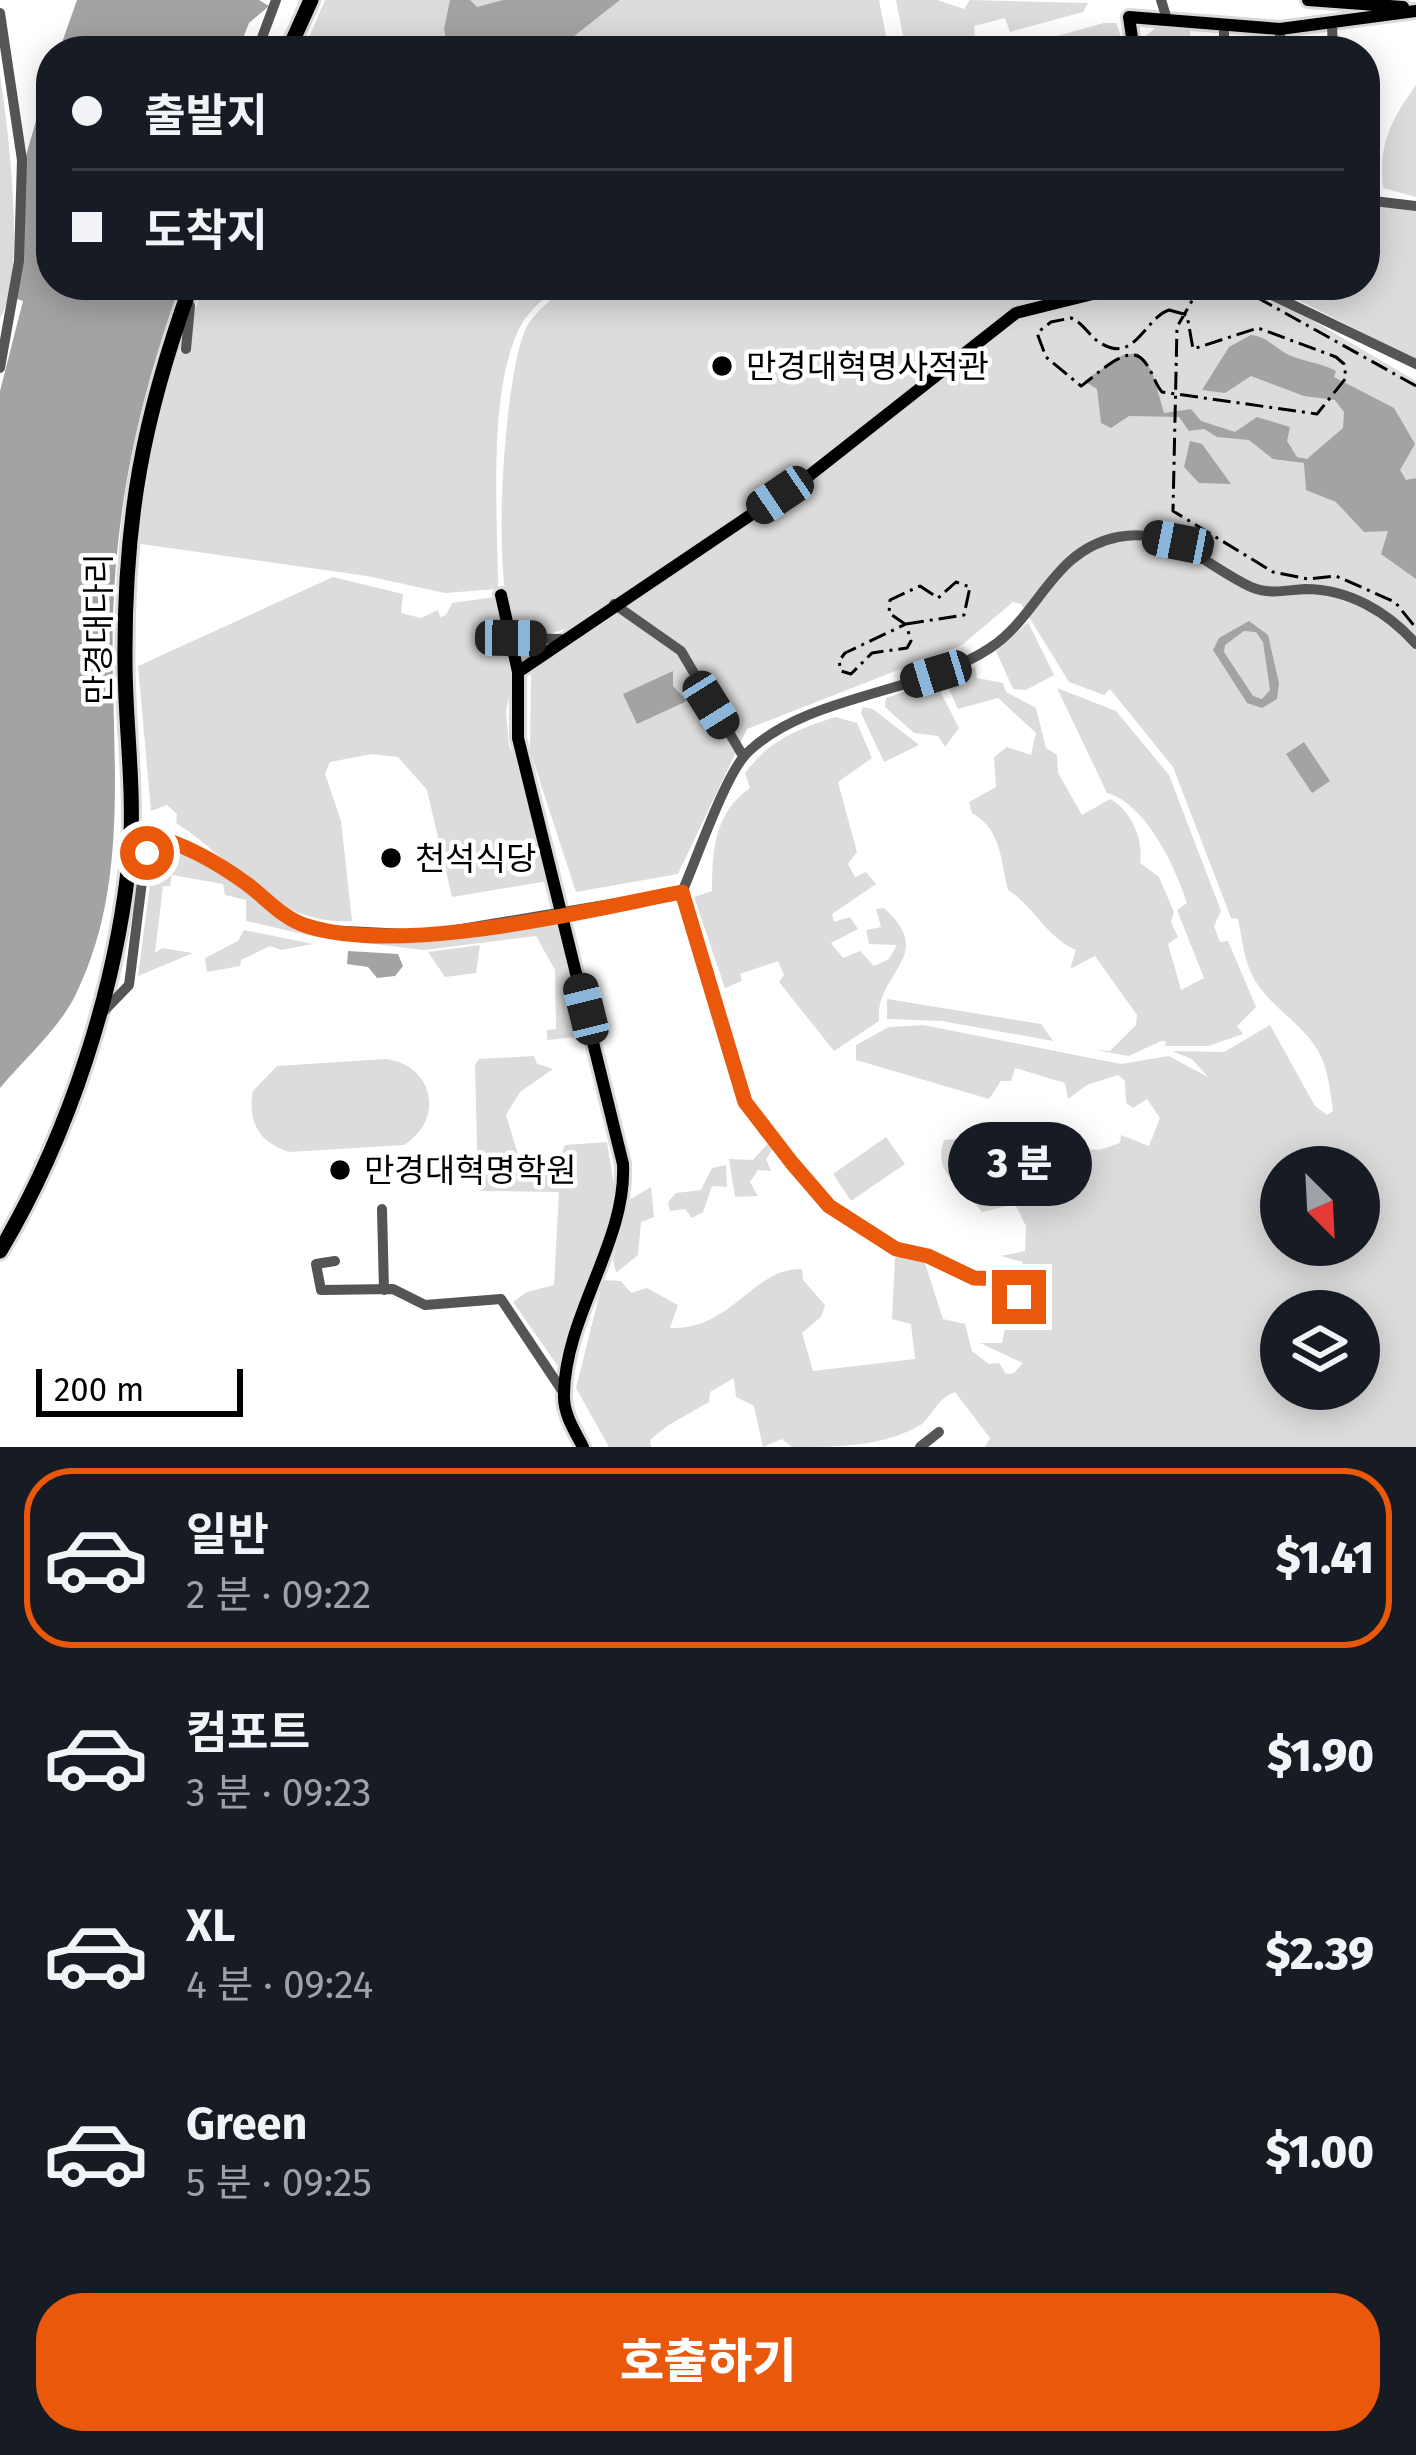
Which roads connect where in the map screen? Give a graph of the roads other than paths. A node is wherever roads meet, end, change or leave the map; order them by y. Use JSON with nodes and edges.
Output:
{"nodes":[{"id":1,"x":276,"y":0,"type":"edge"},
{"id":2,"x":311,"y":0,"type":"edge"},
{"id":3,"x":1161,"y":0,"type":"edge"},
{"id":4,"x":1308,"y":0,"type":"edge"},
{"id":5,"x":1416,"y":9,"type":"edge"},
{"id":6,"x":0,"y":14,"type":"edge"},
{"id":7,"x":1166,"y":16,"type":"junction"},
{"id":8,"x":1332,"y":24,"type":"junction"},
{"id":9,"x":1224,"y":26,"type":"junction"},
{"id":10,"x":1280,"y":28,"type":"junction"},
{"id":11,"x":263,"y":36,"type":"edge"},
{"id":12,"x":295,"y":36,"type":"edge"},
{"id":13,"x":1132,"y":36,"type":"edge"},
{"id":14,"x":1224,"y":36,"type":"edge"},
{"id":15,"x":1280,"y":36,"type":"edge"},
{"id":16,"x":1332,"y":36,"type":"edge"},
{"id":17,"x":1380,"y":202,"type":"edge"},
{"id":18,"x":1416,"y":206,"type":"edge"},
{"id":19,"x":187,"y":300,"type":"edge"},
{"id":20,"x":191,"y":300,"type":"edge"},
{"id":21,"x":1068,"y":300,"type":"edge"},
{"id":22,"x":1282,"y":300,"type":"edge"},
{"id":23,"x":186,"y":350,"type":"dead end"},
{"id":24,"x":1416,"y":364,"type":"edge"},
{"id":25,"x":0,"y":368,"type":"edge"},
{"id":26,"x":501,"y":595,"type":"dead end"},
{"id":27,"x":614,"y":604,"type":"junction"},
{"id":28,"x":511,"y":638,"type":"junction"},
{"id":29,"x":561,"y":639,"type":"junction"},
{"id":30,"x":1416,"y":644,"type":"edge"},
{"id":31,"x":518,"y":672,"type":"junction"},
{"id":32,"x":743,"y":757,"type":"junction"},
{"id":33,"x":682,"y":892,"type":"junction"},
{"id":34,"x":563,"y":913,"type":"junction"},
{"id":35,"x":95,"y":1021,"type":"junction"},
{"id":36,"x":382,"y":1209,"type":"dead end"},
{"id":37,"x":0,"y":1251,"type":"edge"},
{"id":38,"x":334,"y":1261,"type":"dead end"},
{"id":39,"x":384,"y":1290,"type":"junction"},
{"id":40,"x":1019,"y":1297,"type":"dead end"},
{"id":41,"x":563,"y":1392,"type":"junction"},
{"id":42,"x":939,"y":1432,"type":"dead end"},
{"id":43,"x":583,"y":1447,"type":"edge"},
{"id":44,"x":920,"y":1447,"type":"edge"}],
"edges":[{"from":1,"to":11,"type":"street"},
{"from":2,"to":12,"type":"highway"},
{"from":3,"to":7,"type":"street"},
{"from":4,"to":5,"type":"main road"},
{"from":5,"to":8,"type":"main road"},
{"from":6,"to":25,"type":"street"},
{"from":7,"to":9,"type":"main road"},
{"from":7,"to":13,"type":"main road"},
{"from":8,"to":10,"type":"main road"},
{"from":8,"to":16,"type":"street"},
{"from":9,"to":10,"type":"main road"},
{"from":9,"to":14,"type":"street"},
{"from":10,"to":15,"type":"street"},
{"from":17,"to":18,"type":"street"},
{"from":19,"to":35,"type":"highway","name":"만경대다리"},
{"from":20,"to":23,"type":"street"},
{"from":21,"to":27,"type":"main road"},
{"from":22,"to":24,"type":"street"},
{"from":26,"to":28,"type":"main road"},
{"from":27,"to":29,"type":"main road"},
{"from":27,"to":32,"type":"street"},
{"from":28,"to":29,"type":"street"},
{"from":28,"to":31,"type":"main road"},
{"from":29,"to":31,"type":"main road"},
{"from":30,"to":32,"type":"street"},
{"from":31,"to":34,"type":"main road"},
{"from":32,"to":33,"type":"street"},
{"from":33,"to":34,"type":"street"},
{"from":33,"to":40,"type":"street"},
{"from":34,"to":35,"type":"street"},
{"from":34,"to":41,"type":"main road"},
{"from":35,"to":37,"type":"highway","name":"만경대다리"},
{"from":36,"to":39,"type":"street"},
{"from":38,"to":39,"type":"street"},
{"from":39,"to":41,"type":"street"},
{"from":41,"to":43,"type":"main road"},
{"from":42,"to":44,"type":"street"}]}
